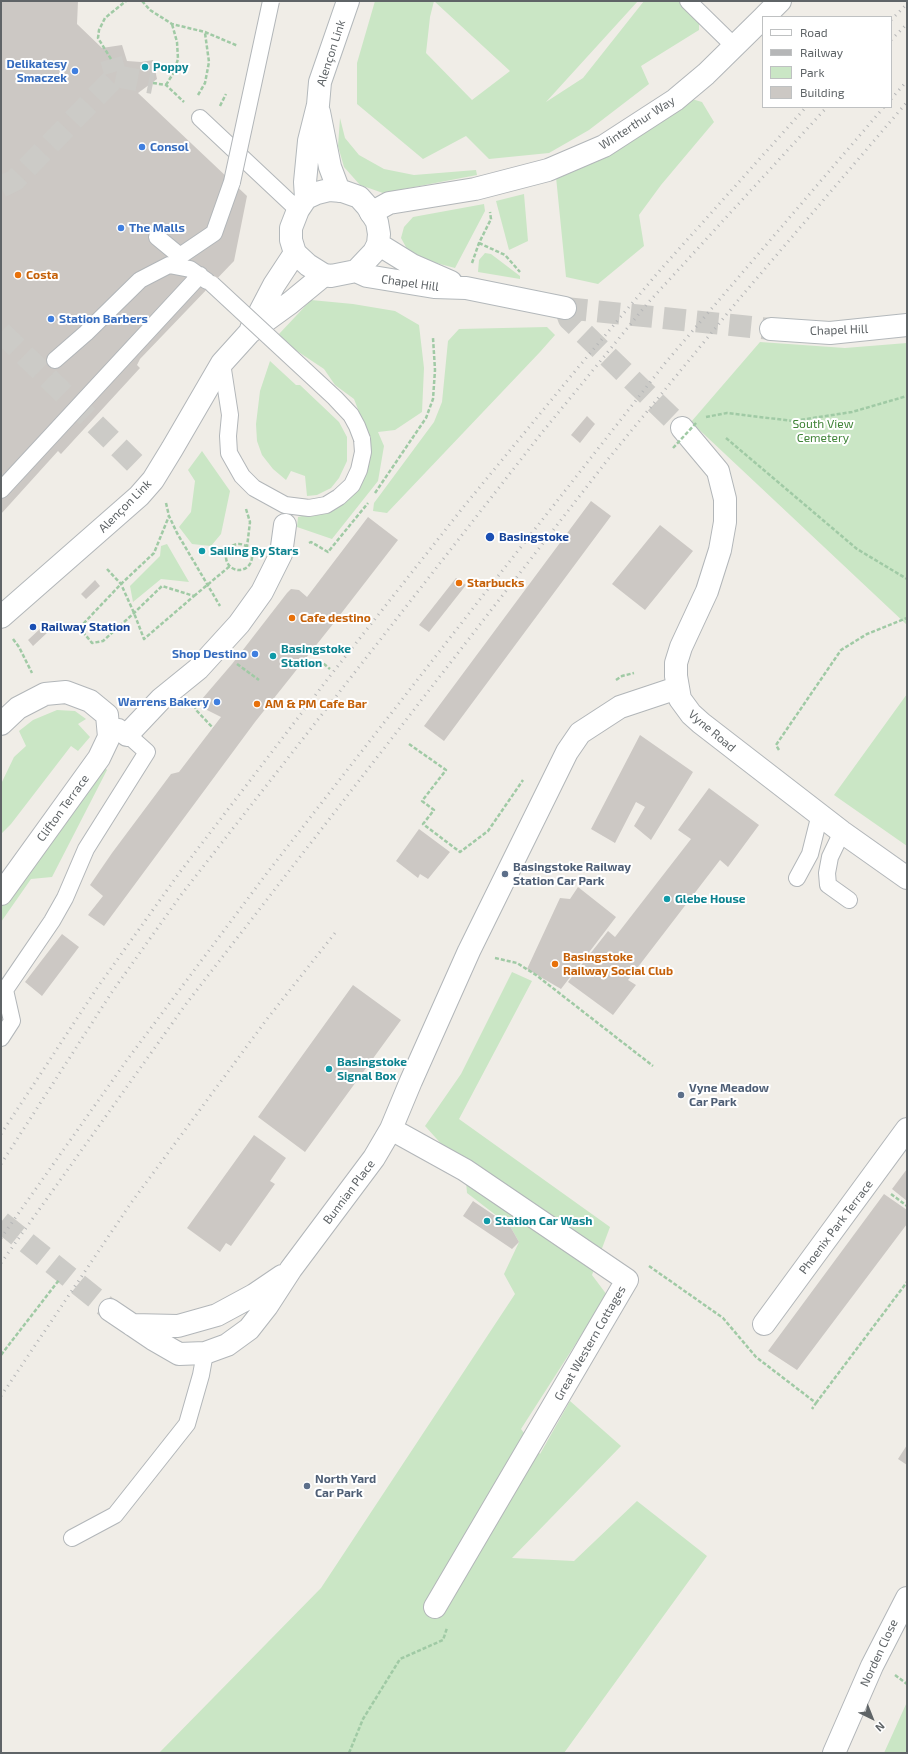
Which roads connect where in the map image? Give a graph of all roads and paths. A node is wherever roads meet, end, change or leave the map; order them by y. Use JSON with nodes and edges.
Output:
{"nodes":[{"id":1,"x":126,"y":1,"type":"edge"},
{"id":2,"x":142,"y":1,"type":"edge"},
{"id":3,"x":271,"y":1,"type":"edge"},
{"id":4,"x":348,"y":1,"type":"edge"},
{"id":5,"x":688,"y":1,"type":"edge"},
{"id":6,"x":780,"y":1,"type":"edge"},
{"id":7,"x":766,"y":16,"type":"edge"},
{"id":8,"x":762,"y":20,"type":"edge"},
{"id":9,"x":172,"y":24,"type":"junction"},
{"id":10,"x":205,"y":32,"type":"junction"},
{"id":11,"x":241,"y":46,"type":"dead end"},
{"id":12,"x":735,"y":47,"type":"junction"},
{"id":13,"x":112,"y":59,"type":"tunnel mouth"},
{"id":14,"x":153,"y":83,"type":"tunnel mouth"},
{"id":15,"x":197,"y":96,"type":"dead end"},
{"id":16,"x":318,"y":105,"type":"junction"},
{"id":17,"x":200,"y":118,"type":"dead end"},
{"id":18,"x":339,"y":191,"type":"junction"},
{"id":19,"x":302,"y":204,"type":"junction"},
{"id":20,"x":489,"y":208,"type":"dead end"},
{"id":21,"x":371,"y":213,"type":"junction"},
{"id":22,"x":157,"y":237,"type":"dead end"},
{"id":23,"x":479,"y":243,"type":"junction"},
{"id":24,"x":378,"y":244,"type":"junction"},
{"id":25,"x":295,"y":253,"type":"junction"},
{"id":26,"x":356,"y":271,"type":"junction"},
{"id":27,"x":522,"y":273,"type":"dead end"},
{"id":28,"x":324,"y":275,"type":"junction"},
{"id":29,"x":469,"y":278,"type":"junction"},
{"id":30,"x":206,"y":280,"type":"junction"},
{"id":31,"x":565,"y":308,"type":"dead end"},
{"id":32,"x":907,"y":325,"type":"edge"},
{"id":33,"x":771,"y":329,"type":"tunnel mouth"},
{"id":34,"x":250,"y":332,"type":"junction"},
{"id":35,"x":434,"y":338,"type":"dead end"},
{"id":36,"x":55,"y":360,"type":"dead end"},
{"id":37,"x":222,"y":363,"type":"junction"},
{"id":38,"x":435,"y":370,"type":"dead end"},
{"id":39,"x":907,"y":396,"type":"edge"},
{"id":40,"x":708,"y":422,"type":"dead end"},
{"id":41,"x":690,"y":425,"type":"joint"},
{"id":42,"x":726,"y":438,"type":"dead end"},
{"id":43,"x":673,"y":448,"type":"dead end"},
{"id":44,"x":1,"y":490,"type":"edge"},
{"id":45,"x":165,"y":497,"type":"dead end"},
{"id":46,"x":247,"y":504,"type":"dead end"},
{"id":47,"x":169,"y":516,"type":"junction"},
{"id":48,"x":285,"y":525,"type":"dead end"},
{"id":49,"x":247,"y":547,"type":"junction"},
{"id":50,"x":230,"y":566,"type":"junction"},
{"id":51,"x":107,"y":568,"type":"dead end"},
{"id":52,"x":907,"y":579,"type":"edge"},
{"id":53,"x":121,"y":584,"type":"junction"},
{"id":54,"x":207,"y":584,"type":"junction"},
{"id":55,"x":194,"y":596,"type":"junction"},
{"id":56,"x":217,"y":604,"type":"dead end"},
{"id":57,"x":134,"y":613,"type":"junction"},
{"id":58,"x":907,"y":618,"type":"edge"},
{"id":59,"x":6,"y":626,"type":"edge"},
{"id":60,"x":319,"y":660,"type":"dead end"},
{"id":61,"x":330,"y":669,"type":"dead end"},
{"id":62,"x":677,"y":688,"type":"junction"},
{"id":63,"x":45,"y":694,"type":"junction"},
{"id":64,"x":107,"y":715,"type":"junction"},
{"id":65,"x":1,"y":724,"type":"edge"},
{"id":66,"x":127,"y":735,"type":"junction"},
{"id":67,"x":409,"y":744,"type":"dead end"},
{"id":68,"x":781,"y":754,"type":"dead end"},
{"id":69,"x":820,"y":814,"type":"junction"},
{"id":70,"x":842,"y":832,"type":"junction"},
{"id":71,"x":449,"y":844,"type":"dead end"},
{"id":72,"x":797,"y":878,"type":"dead end"},
{"id":73,"x":907,"y":878,"type":"edge"},
{"id":74,"x":1,"y":894,"type":"edge"},
{"id":75,"x":849,"y":900,"type":"dead end"},
{"id":76,"x":469,"y":951,"type":"junction"},
{"id":77,"x":1,"y":1038,"type":"edge"},
{"id":78,"x":652,"y":1066,"type":"dead end"},
{"id":79,"x":395,"y":1120,"type":"junction"},
{"id":80,"x":907,"y":1129,"type":"edge"},
{"id":81,"x":647,"y":1264,"type":"dead end"},
{"id":82,"x":291,"y":1269,"type":"junction"},
{"id":83,"x":59,"y":1280,"type":"dead end"},
{"id":84,"x":907,"y":1282,"type":"edge"},
{"id":85,"x":110,"y":1310,"type":"tunnel mouth"},
{"id":86,"x":764,"y":1324,"type":"dead end"},
{"id":87,"x":132,"y":1325,"type":"junction"},
{"id":88,"x":205,"y":1353,"type":"junction"},
{"id":89,"x":1,"y":1355,"type":"edge"},
{"id":90,"x":816,"y":1404,"type":"junction"},
{"id":91,"x":812,"y":1410,"type":"dead end"},
{"id":92,"x":72,"y":1538,"type":"dead end"},
{"id":93,"x":907,"y":1598,"type":"edge"},
{"id":94,"x":435,"y":1607,"type":"joint"},
{"id":95,"x":890,"y":1671,"type":"dead end"},
{"id":96,"x":907,"y":1684,"type":"edge"},
{"id":97,"x":349,"y":1753,"type":"edge"},
{"id":98,"x":834,"y":1753,"type":"edge"}],
"edges":[{"from":1,"to":13,"type":"path"},
{"from":2,"to":9,"type":"path"},
{"from":3,"to":22,"type":"lane","bridge":true},
{"from":4,"to":16,"type":"street","name":"Alençon Link"},
{"from":5,"to":12,"type":"lane"},
{"from":6,"to":7,"type":"street","name":"Winterthur Way"},
{"from":8,"to":12,"type":"street","name":"Winterthur Way"},
{"from":9,"to":10,"type":"path"},
{"from":9,"to":14,"type":"path"},
{"from":10,"to":11,"type":"path"},
{"from":10,"to":15,"type":"path"},
{"from":12,"to":21,"type":"street","name":"Winterthur Way"},
{"from":16,"to":18,"type":"street","name":"Alençon Link"},
{"from":16,"to":19,"type":"street","name":"Alençon Link"},
{"from":17,"to":19,"type":"lane"},
{"from":18,"to":19,"type":"street"},
{"from":18,"to":21,"type":"street"},
{"from":19,"to":25,"type":"street","name":"Alençon Link"},
{"from":20,"to":23,"type":"path"},
{"from":21,"to":24,"type":"street"},
{"from":23,"to":27,"type":"path"},
{"from":23,"to":29,"type":"path"},
{"from":24,"to":26,"type":"street"},
{"from":24,"to":29,"type":"street","name":"Chapel Hill"},
{"from":25,"to":28,"type":"street"},
{"from":25,"to":34,"type":"street","name":"Alençon Link"},
{"from":26,"to":28,"type":"street"},
{"from":26,"to":29,"type":"street","name":"Chapel Hill"},
{"from":28,"to":34,"type":"street","name":"Alençon Link"},
{"from":29,"to":31,"type":"street","name":"Chapel Hill"},
{"from":30,"to":36,"type":"lane"},
{"from":30,"to":37,"type":"lane","bridge":true},
{"from":30,"to":44,"type":"lane"},
{"from":32,"to":33,"type":"street","name":"Chapel Hill"},
{"from":34,"to":37,"type":"street","name":"Alençon Link"},
{"from":35,"to":38,"type":"path"},
{"from":37,"to":59,"type":"street","name":"Alençon Link"},
{"from":39,"to":40,"type":"path"},
{"from":41,"to":43,"type":"path","bridge":true},
{"from":41,"to":62,"type":"street","name":"Vyne Road"},
{"from":42,"to":52,"type":"path"},
{"from":45,"to":47,"type":"path"},
{"from":46,"to":49,"type":"path"},
{"from":47,"to":53,"type":"path"},
{"from":47,"to":54,"type":"path"},
{"from":48,"to":66,"type":"street"},
{"from":49,"to":50,"type":"path"},
{"from":49,"to":50,"type":"path"},
{"from":50,"to":54,"type":"path"},
{"from":51,"to":53,"type":"path"},
{"from":53,"to":57,"type":"path"},
{"from":53,"to":57,"type":"path"},
{"from":54,"to":55,"type":"path"},
{"from":54,"to":56,"type":"path"},
{"from":55,"to":57,"type":"path"},
{"from":55,"to":57,"type":"path"},
{"from":58,"to":68,"type":"path"},
{"from":59,"to":63,"type":"path"},
{"from":60,"to":61,"type":"path"},
{"from":62,"to":69,"type":"street","name":"Vyne Road"},
{"from":62,"to":76,"type":"street","name":"Bunnian Place"},
{"from":63,"to":64,"type":"street"},
{"from":63,"to":65,"type":"street"},
{"from":64,"to":66,"type":"lane"},
{"from":64,"to":74,"type":"street","name":"Clifton Terrace"},
{"from":66,"to":77,"type":"lane"},
{"from":67,"to":71,"type":"path"},
{"from":69,"to":70,"type":"street","name":"Vyne Road"},
{"from":69,"to":72,"type":"lane"},
{"from":70,"to":73,"type":"street","name":"Vyne Road"},
{"from":70,"to":75,"type":"lane"},
{"from":76,"to":78,"type":"path"},
{"from":76,"to":79,"type":"street","name":"Bunnian Place"},
{"from":79,"to":82,"type":"street","name":"Bunnian Place"},
{"from":79,"to":94,"type":"street","name":"Great Western Cottages"},
{"from":80,"to":86,"type":"street","name":"Phoenix Park Terrace"},
{"from":81,"to":90,"type":"path"},
{"from":82,"to":87,"type":"street","name":"Bunnian Place"},
{"from":82,"to":88,"type":"street","name":"Bunnian Place"},
{"from":83,"to":89,"type":"path"},
{"from":84,"to":90,"type":"path"},
{"from":85,"to":87,"type":"street","name":"Bunnian Place"},
{"from":87,"to":88,"type":"street","name":"Bunnian Place"},
{"from":88,"to":92,"type":"lane"},
{"from":90,"to":91,"type":"path"},
{"from":93,"to":98,"type":"street","name":"Norden Close"},
{"from":94,"to":97,"type":"path"},
{"from":95,"to":96,"type":"path","name":"Norden Close"}]}
